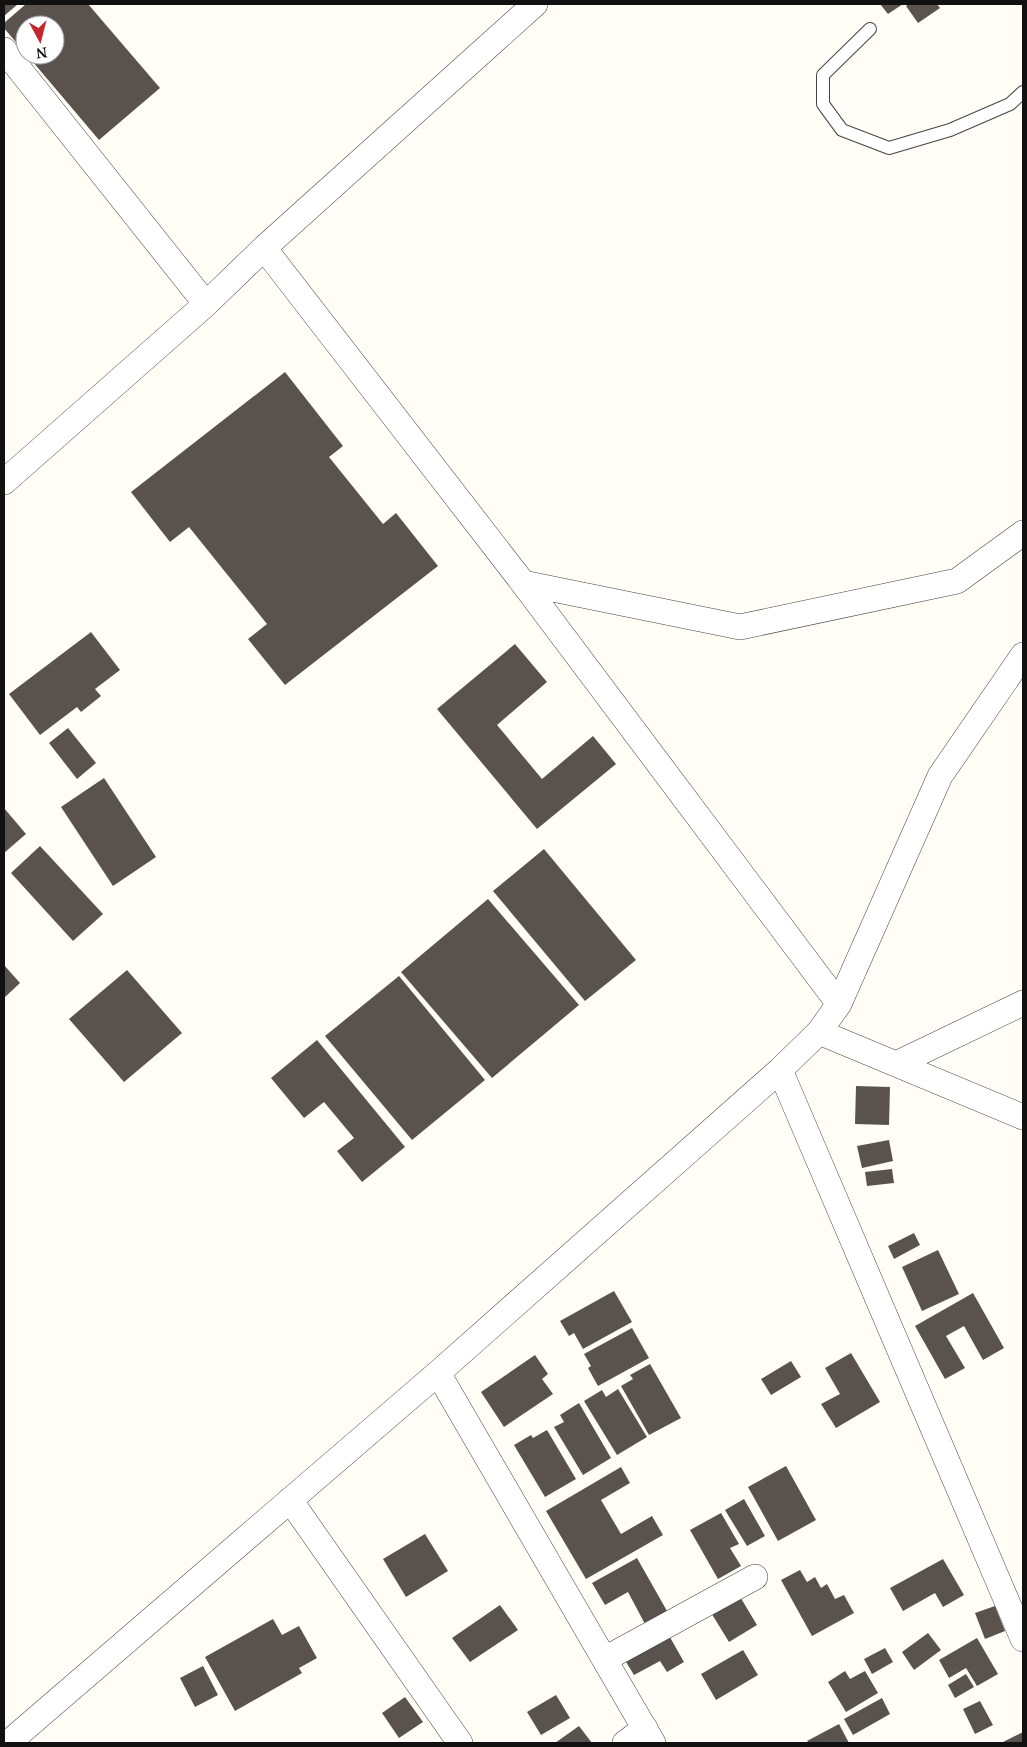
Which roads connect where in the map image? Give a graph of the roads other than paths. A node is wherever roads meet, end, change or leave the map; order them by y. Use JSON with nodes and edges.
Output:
{"nodes":[{"id":1,"x":535,"y":4,"type":"edge"},
{"id":2,"x":870,"y":29,"type":"dead end"},
{"id":3,"x":4,"y":50,"type":"edge"},
{"id":4,"x":1023,"y":92,"type":"edge"},
{"id":5,"x":264,"y":248,"type":"junction"},
{"id":6,"x":206,"y":304,"type":"junction"},
{"id":7,"x":4,"y":482,"type":"edge"},
{"id":8,"x":1023,"y":533,"type":"edge"},
{"id":9,"x":523,"y":583,"type":"junction"},
{"id":10,"x":1023,"y":655,"type":"edge"},
{"id":11,"x":1023,"y":1003,"type":"edge"},
{"id":12,"x":839,"y":1004,"type":"junction"},
{"id":13,"x":819,"y":1032,"type":"junction"},
{"id":14,"x":896,"y":1064,"type":"junction"},
{"id":15,"x":780,"y":1070,"type":"junction"},
{"id":16,"x":1023,"y":1117,"type":"edge"},
{"id":17,"x":438,"y":1373,"type":"junction"},
{"id":18,"x":290,"y":1500,"type":"junction"},
{"id":19,"x":755,"y":1577,"type":"dead end"},
{"id":20,"x":1023,"y":1639,"type":"edge"},
{"id":21,"x":605,"y":1659,"type":"junction"},
{"id":22,"x":649,"y":1736,"type":"edge"},
{"id":23,"x":8,"y":1743,"type":"edge"},
{"id":24,"x":460,"y":1743,"type":"edge"},
{"id":25,"x":625,"y":1743,"type":"edge"}],
"edges":[{"from":1,"to":5,"type":"street"},
{"from":2,"to":4,"type":"lane"},
{"from":3,"to":6,"type":"street"},
{"from":5,"to":6,"type":"street"},
{"from":5,"to":9,"type":"street"},
{"from":6,"to":7,"type":"street"},
{"from":8,"to":9,"type":"street"},
{"from":9,"to":12,"type":"street"},
{"from":10,"to":12,"type":"street"},
{"from":11,"to":14,"type":"street"},
{"from":12,"to":13,"type":"street"},
{"from":13,"to":14,"type":"street"},
{"from":13,"to":15,"type":"street"},
{"from":14,"to":16,"type":"street"},
{"from":15,"to":17,"type":"street"},
{"from":15,"to":20,"type":"street"},
{"from":17,"to":18,"type":"street"},
{"from":17,"to":21,"type":"street"},
{"from":18,"to":23,"type":"street"},
{"from":18,"to":24,"type":"street"},
{"from":19,"to":21,"type":"street"},
{"from":21,"to":22,"type":"street"},
{"from":22,"to":25,"type":"street"}]}
